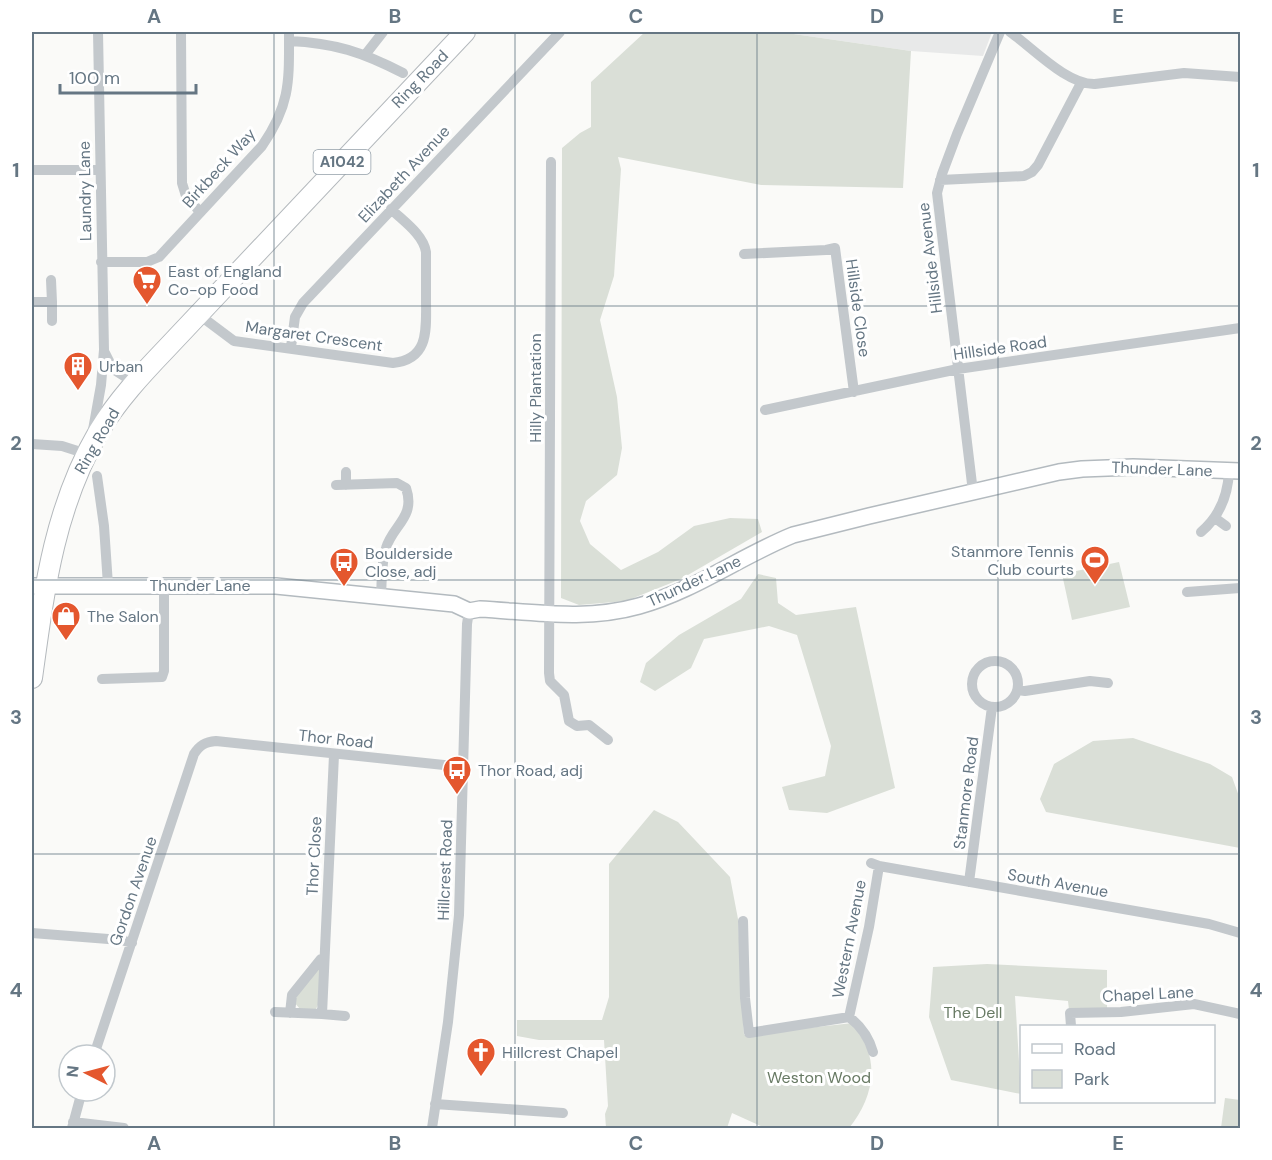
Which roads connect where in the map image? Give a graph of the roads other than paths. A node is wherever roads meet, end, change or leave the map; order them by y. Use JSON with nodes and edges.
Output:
{"nodes":[{"id":1,"x":98,"y":32,"type":"edge"},
{"id":2,"x":181,"y":32,"type":"edge"},
{"id":3,"x":383,"y":32,"type":"edge"},
{"id":4,"x":465,"y":32,"type":"edge"},
{"id":5,"x":560,"y":32,"type":"edge"},
{"id":6,"x":1000,"y":32,"type":"edge"},
{"id":7,"x":1010,"y":32,"type":"edge"},
{"id":8,"x":289,"y":36,"type":"edge"},
{"id":9,"x":365,"y":54,"type":"junction"},
{"id":10,"x":403,"y":73,"type":"dead end"},
{"id":11,"x":1240,"y":77,"type":"edge"},
{"id":12,"x":1081,"y":83,"type":"junction"},
{"id":13,"x":550,"y":162,"type":"dead end"},
{"id":14,"x":32,"y":170,"type":"edge"},
{"id":15,"x":99,"y":170,"type":"junction"},
{"id":16,"x":940,"y":180,"type":"junction"},
{"id":17,"x":391,"y":209,"type":"junction"},
{"id":18,"x":200,"y":212,"type":"junction"},
{"id":19,"x":744,"y":254,"type":"dead end"},
{"id":20,"x":101,"y":262,"type":"junction"},
{"id":21,"x":51,"y":280,"type":"dead end"},
{"id":22,"x":32,"y":302,"type":"edge"},
{"id":23,"x":52,"y":302,"type":"junction"},
{"id":24,"x":198,"y":314,"type":"junction"},
{"id":25,"x":52,"y":321,"type":"dead end"},
{"id":26,"x":1240,"y":328,"type":"edge"},
{"id":27,"x":291,"y":347,"type":"junction"},
{"id":28,"x":104,"y":350,"type":"junction"},
{"id":29,"x":958,"y":369,"type":"junction"},
{"id":30,"x":135,"y":383,"type":"junction"},
{"id":31,"x":854,"y":392,"type":"junction"},
{"id":32,"x":765,"y":410,"type":"dead end"},
{"id":33,"x":32,"y":444,"type":"edge"},
{"id":34,"x":87,"y":454,"type":"junction"},
{"id":35,"x":1235,"y":471,"type":"edge"},
{"id":36,"x":346,"y":472,"type":"dead end"},
{"id":37,"x":97,"y":476,"type":"dead end"},
{"id":38,"x":973,"y":492,"type":"junction"},
{"id":39,"x":1215,"y":518,"type":"junction"},
{"id":40,"x":1226,"y":526,"type":"dead end"},
{"id":41,"x":1201,"y":532,"type":"dead end"},
{"id":42,"x":108,"y":585,"type":"junction"},
{"id":43,"x":164,"y":585,"type":"junction"},
{"id":44,"x":38,"y":586,"type":"edge"},
{"id":45,"x":1240,"y":588,"type":"edge"},
{"id":46,"x":1186,"y":592,"type":"dead end"},
{"id":47,"x":381,"y":596,"type":"junction"},
{"id":48,"x":469,"y":611,"type":"junction"},
{"id":49,"x":549,"y":615,"type":"junction"},
{"id":50,"x":32,"y":678,"type":"edge"},
{"id":51,"x":102,"y":679,"type":"dead end"},
{"id":52,"x":1108,"y":682,"type":"dead end"},
{"id":53,"x":1018,"y":690,"type":"junction"},
{"id":54,"x":992,"y":707,"type":"junction"},
{"id":55,"x":602,"y":739,"type":"dead end"},
{"id":56,"x":207,"y":741,"type":"joint"},
{"id":57,"x":334,"y":754,"type":"junction"},
{"id":58,"x":463,"y":767,"type":"junction"},
{"id":59,"x":875,"y":865,"type":"joint"},
{"id":60,"x":969,"y":882,"type":"junction"},
{"id":61,"x":743,"y":921,"type":"dead end"},
{"id":62,"x":32,"y":933,"type":"edge"},
{"id":63,"x":1240,"y":933,"type":"edge"},
{"id":64,"x":132,"y":943,"type":"junction"},
{"id":65,"x":324,"y":959,"type":"junction"},
{"id":66,"x":275,"y":1012,"type":"dead end"},
{"id":67,"x":290,"y":1013,"type":"junction"},
{"id":68,"x":321,"y":1014,"type":"junction"},
{"id":69,"x":1240,"y":1014,"type":"edge"},
{"id":70,"x":345,"y":1016,"type":"dead end"},
{"id":71,"x":849,"y":1017,"type":"junction"},
{"id":72,"x":1071,"y":1025,"type":"edge"},
{"id":73,"x":98,"y":1043,"type":"edge"},
{"id":74,"x":873,"y":1052,"type":"dead end"},
{"id":75,"x":78,"y":1103,"type":"edge"},
{"id":76,"x":435,"y":1104,"type":"junction"},
{"id":77,"x":563,"y":1113,"type":"dead end"},
{"id":78,"x":72,"y":1125,"type":"edge"},
{"id":79,"x":124,"y":1128,"type":"edge"},
{"id":80,"x":432,"y":1128,"type":"edge"}],
"edges":[{"from":1,"to":15,"type":"street","name":"Laundry Lane"},
{"from":2,"to":18,"type":"street"},
{"from":3,"to":9,"type":"street"},
{"from":4,"to":24,"type":"highway","name":"Ring Road","number":"A1042"},
{"from":5,"to":17,"type":"street","name":"Elizabeth Avenue"},
{"from":6,"to":16,"type":"street","name":"Hillside Avenue"},
{"from":7,"to":12,"type":"street"},
{"from":8,"to":9,"type":"street"},
{"from":8,"to":18,"type":"street","name":"Birkbeck Way"},
{"from":9,"to":10,"type":"street"},
{"from":11,"to":12,"type":"street"},
{"from":12,"to":16,"type":"street"},
{"from":13,"to":49,"type":"street","name":"Hilly Plantation"},
{"from":14,"to":15,"type":"street"},
{"from":15,"to":20,"type":"street","name":"Laundry Lane"},
{"from":16,"to":29,"type":"street","name":"Hillside Avenue"},
{"from":17,"to":27,"type":"street","name":"Elizabeth Avenue"},
{"from":17,"to":27,"type":"street","name":"Margaret Crescent"},
{"from":18,"to":20,"type":"street","name":"Birkbeck Way"},
{"from":19,"to":31,"type":"street","name":"Hillside Close"},
{"from":20,"to":28,"type":"street","name":"Laundry Lane"},
{"from":21,"to":23,"type":"street"},
{"from":22,"to":23,"type":"street"},
{"from":23,"to":25,"type":"street"},
{"from":24,"to":27,"type":"street","name":"Margaret Crescent"},
{"from":24,"to":30,"type":"highway","name":"Ring Road","number":"A1042"},
{"from":26,"to":29,"type":"street","name":"Hillside Road"},
{"from":28,"to":30,"type":"street"},
{"from":28,"to":34,"type":"street","name":"Laundry Lane"},
{"from":29,"to":31,"type":"street","name":"Hillside Road"},
{"from":29,"to":38,"type":"street","name":"Hillside Avenue"},
{"from":30,"to":34,"type":"highway","name":"Ring Road","number":"A1042"},
{"from":31,"to":32,"type":"street","name":"Hillside Road"},
{"from":33,"to":34,"type":"street"},
{"from":34,"to":44,"type":"highway","name":"Ring Road","number":"A1042"},
{"from":35,"to":38,"type":"street","name":"Thunder Lane"},
{"from":35,"to":39,"type":"street"},
{"from":36,"to":47,"type":"street"},
{"from":37,"to":42,"type":"street"},
{"from":38,"to":49,"type":"street","name":"Thunder Lane"},
{"from":39,"to":40,"type":"street"},
{"from":39,"to":41,"type":"street"},
{"from":42,"to":43,"type":"street","name":"Thunder Lane"},
{"from":42,"to":44,"type":"street","name":"Thunder Lane"},
{"from":43,"to":47,"type":"street","name":"Thunder Lane"},
{"from":43,"to":51,"type":"street"},
{"from":44,"to":50,"type":"highway","number":"A1042"},
{"from":45,"to":46,"type":"street"},
{"from":47,"to":48,"type":"street","name":"Thunder Lane"},
{"from":48,"to":49,"type":"street","name":"Thunder Lane"},
{"from":48,"to":58,"type":"street","name":"Hillcrest Road"},
{"from":49,"to":55,"type":"street","name":"Hilly Plantation"},
{"from":52,"to":53,"type":"street"},
{"from":53,"to":54,"type":"street"},
{"from":53,"to":54,"type":"street"},
{"from":54,"to":60,"type":"street","name":"Stanmore Road"},
{"from":56,"to":57,"type":"street","name":"Thor Road"},
{"from":56,"to":64,"type":"street","name":"Gordon Avenue"},
{"from":57,"to":58,"type":"street","name":"Thor Road"},
{"from":57,"to":65,"type":"street","name":"Thor Close"},
{"from":58,"to":76,"type":"street","name":"Hillcrest Road"},
{"from":59,"to":60,"type":"street","name":"South Avenue"},
{"from":59,"to":71,"type":"street","name":"Western Avenue"},
{"from":60,"to":63,"type":"street","name":"South Avenue"},
{"from":61,"to":71,"type":"street","name":"Western Avenue"},
{"from":62,"to":64,"type":"street"},
{"from":64,"to":73,"type":"street","name":"Gordon Avenue"},
{"from":65,"to":67,"type":"street"},
{"from":65,"to":68,"type":"street","name":"Thor Close"},
{"from":66,"to":67,"type":"street"},
{"from":67,"to":68,"type":"street"},
{"from":68,"to":70,"type":"street"},
{"from":69,"to":72,"type":"street","name":"Chapel Lane"},
{"from":71,"to":74,"type":"street","name":"Western Avenue"},
{"from":75,"to":78,"type":"street"},
{"from":76,"to":77,"type":"street"},
{"from":76,"to":80,"type":"street","name":"Hillcrest Road"},
{"from":78,"to":79,"type":"street"}]}
